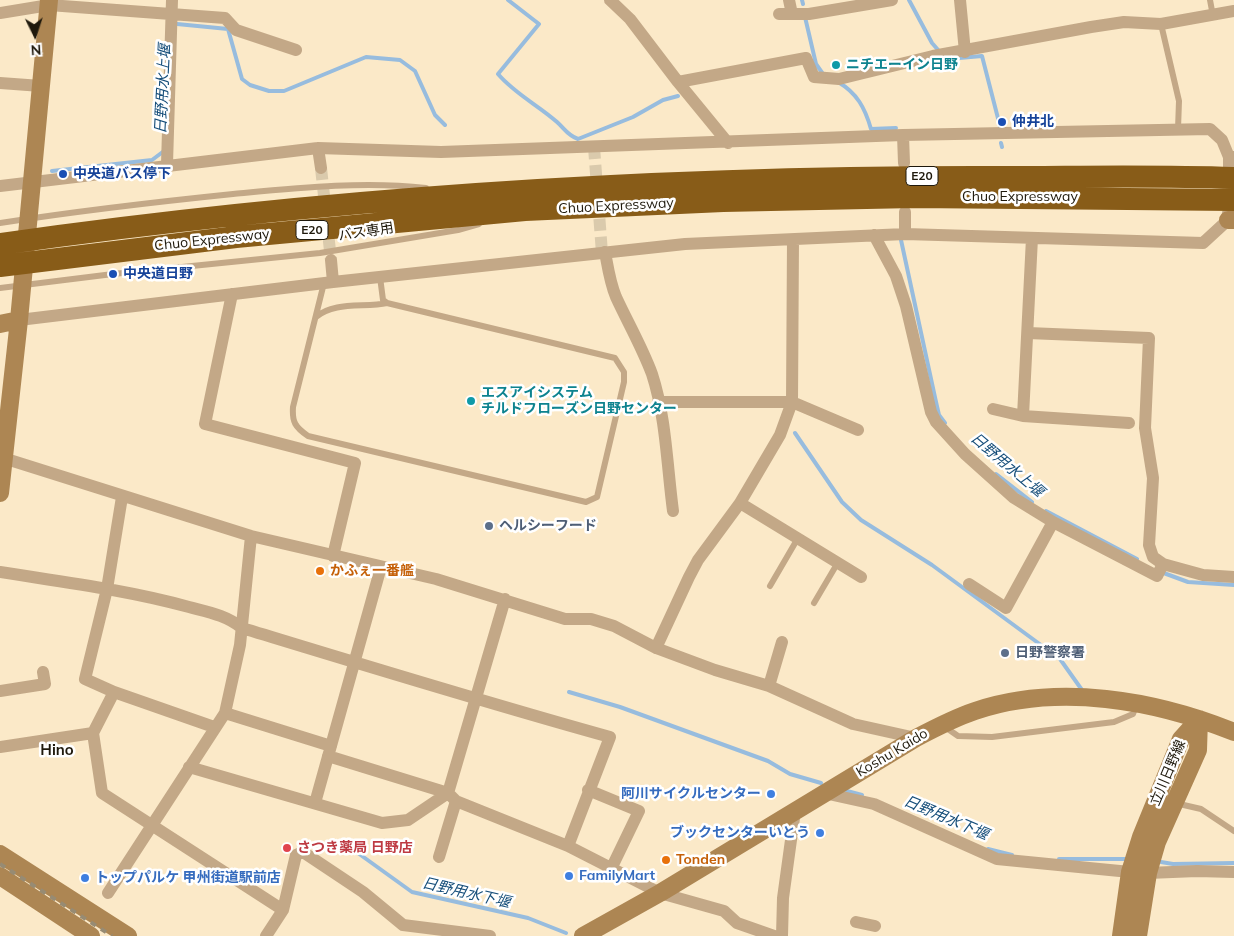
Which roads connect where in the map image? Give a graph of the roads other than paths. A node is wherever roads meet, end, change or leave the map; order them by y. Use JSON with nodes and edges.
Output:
{"nodes":[{"id":1,"x":610,"y":0,"type":"edge"},
{"id":2,"x":789,"y":0,"type":"edge"},
{"id":3,"x":892,"y":0,"type":"edge"},
{"id":4,"x":960,"y":0,"type":"edge"},
{"id":5,"x":1210,"y":0,"type":"edge"},
{"id":6,"x":49,"y":2,"type":"edge"},
{"id":7,"x":128,"y":6,"type":"edge"},
{"id":8,"x":175,"y":10,"type":"edge"},
{"id":9,"x":1234,"y":11,"type":"edge"},
{"id":10,"x":0,"y":13,"type":"edge"},
{"id":11,"x":1213,"y":16,"type":"junction"},
{"id":12,"x":1161,"y":24,"type":"junction"},
{"id":13,"x":296,"y":50,"type":"dead end"},
{"id":14,"x":965,"y":52,"type":"junction"},
{"id":15,"x":678,"y":82,"type":"junction"},
{"id":16,"x":0,"y":83,"type":"edge"},
{"id":17,"x":41,"y":86,"type":"junction"},
{"id":18,"x":1178,"y":129,"type":"junction"},
{"id":19,"x":903,"y":135,"type":"junction"},
{"id":20,"x":728,"y":142,"type":"junction"},
{"id":21,"x":318,"y":148,"type":"junction"},
{"id":22,"x":168,"y":153,"type":"junction"},
{"id":23,"x":904,"y":163,"type":"dead end"},
{"id":24,"x":1232,"y":164,"type":"edge"},
{"id":25,"x":321,"y":168,"type":"tunnel mouth"},
{"id":26,"x":31,"y":181,"type":"junction"},
{"id":27,"x":0,"y":186,"type":"edge"},
{"id":28,"x":431,"y":188,"type":"dead end"},
{"id":29,"x":440,"y":190,"type":"dead end"},
{"id":30,"x":478,"y":194,"type":"junction"},
{"id":31,"x":525,"y":210,"type":"junction"},
{"id":32,"x":905,"y":212,"type":"dead end"},
{"id":33,"x":1232,"y":214,"type":"edge"},
{"id":34,"x":0,"y":223,"type":"edge"},
{"id":35,"x":905,"y":234,"type":"junction"},
{"id":36,"x":874,"y":235,"type":"junction"},
{"id":37,"x":1032,"y":238,"type":"junction"},
{"id":38,"x":792,"y":240,"type":"junction"},
{"id":39,"x":100,"y":241,"type":"junction"},
{"id":40,"x":0,"y":244,"type":"edge"},
{"id":41,"x":605,"y":252,"type":"junction"},
{"id":42,"x":331,"y":260,"type":"tunnel mouth"},
{"id":43,"x":0,"y":266,"type":"edge"},
{"id":44,"x":380,"y":277,"type":"junction"},
{"id":45,"x":328,"y":282,"type":"junction"},
{"id":46,"x":0,"y":288,"type":"edge"},
{"id":47,"x":232,"y":294,"type":"junction"},
{"id":48,"x":387,"y":303,"type":"junction"},
{"id":49,"x":316,"y":318,"type":"junction"},
{"id":50,"x":19,"y":320,"type":"junction"},
{"id":51,"x":0,"y":324,"type":"edge"},
{"id":52,"x":1028,"y":333,"type":"junction"},
{"id":53,"x":658,"y":402,"type":"junction"},
{"id":54,"x":792,"y":402,"type":"junction"},
{"id":55,"x":993,"y":409,"type":"dead end"},
{"id":56,"x":1023,"y":416,"type":"junction"},
{"id":57,"x":1129,"y":423,"type":"dead end"},
{"id":58,"x":858,"y":430,"type":"dead end"},
{"id":59,"x":2,"y":458,"type":"edge"},
{"id":60,"x":0,"y":493,"type":"edge"},
{"id":61,"x":122,"y":497,"type":"junction"},
{"id":62,"x":740,"y":503,"type":"junction"},
{"id":63,"x":673,"y":511,"type":"dead end"},
{"id":64,"x":1053,"y":522,"type":"junction"},
{"id":65,"x":251,"y":536,"type":"junction"},
{"id":66,"x":798,"y":538,"type":"junction"},
{"id":67,"x":333,"y":556,"type":"junction"},
{"id":68,"x":837,"y":564,"type":"junction"},
{"id":69,"x":381,"y":567,"type":"junction"},
{"id":70,"x":1161,"y":569,"type":"junction"},
{"id":71,"x":0,"y":572,"type":"edge"},
{"id":72,"x":861,"y":577,"type":"dead end"},
{"id":73,"x":1234,"y":577,"type":"edge"},
{"id":74,"x":969,"y":584,"type":"dead end"},
{"id":75,"x":770,"y":586,"type":"dead end"},
{"id":76,"x":108,"y":588,"type":"junction"},
{"id":77,"x":504,"y":600,"type":"junction"},
{"id":78,"x":814,"y":603,"type":"dead end"},
{"id":79,"x":242,"y":628,"type":"junction"},
{"id":80,"x":782,"y":642,"type":"dead end"},
{"id":81,"x":656,"y":648,"type":"junction"},
{"id":82,"x":355,"y":663,"type":"junction"},
{"id":83,"x":43,"y":672,"type":"dead end"},
{"id":84,"x":769,"y":686,"type":"junction"},
{"id":85,"x":0,"y":691,"type":"edge"},
{"id":86,"x":114,"y":692,"type":"junction"},
{"id":87,"x":475,"y":699,"type":"junction"},
{"id":88,"x":1136,"y":704,"type":"junction"},
{"id":89,"x":225,"y":713,"type":"junction"},
{"id":90,"x":1199,"y":719,"type":"junction"},
{"id":91,"x":942,"y":724,"type":"junction"},
{"id":92,"x":214,"y":727,"type":"junction"},
{"id":93,"x":1234,"y":732,"type":"edge"},
{"id":94,"x":93,"y":733,"type":"junction"},
{"id":95,"x":916,"y":738,"type":"junction"},
{"id":96,"x":0,"y":747,"type":"edge"},
{"id":97,"x":330,"y":751,"type":"junction"},
{"id":98,"x":189,"y":767,"type":"junction"},
{"id":99,"x":588,"y":790,"type":"junction"},
{"id":100,"x":824,"y":792,"type":"junction"},
{"id":101,"x":452,"y":797,"type":"junction"},
{"id":102,"x":315,"y":803,"type":"junction"},
{"id":103,"x":1175,"y":803,"type":"junction"},
{"id":104,"x":795,"y":812,"type":"junction"},
{"id":105,"x":152,"y":826,"type":"junction"},
{"id":106,"x":1234,"y":831,"type":"edge"},
{"id":107,"x":568,"y":846,"type":"junction"},
{"id":108,"x":0,"y":854,"type":"edge"},
{"id":109,"x":439,"y":857,"type":"dead end"},
{"id":110,"x":611,"y":869,"type":"junction"},
{"id":111,"x":1130,"y":872,"type":"junction"},
{"id":112,"x":1234,"y":872,"type":"edge"},
{"id":113,"x":1148,"y":874,"type":"junction"},
{"id":114,"x":0,"y":876,"type":"edge"},
{"id":115,"x":108,"y":893,"type":"dead end"},
{"id":116,"x":660,"y":893,"type":"junction"},
{"id":117,"x":283,"y":910,"type":"junction"},
{"id":118,"x":856,"y":922,"type":"dead end"},
{"id":119,"x":875,"y":927,"type":"edge"},
{"id":120,"x":759,"y":934,"type":"edge"},
{"id":121,"x":91,"y":936,"type":"edge"},
{"id":122,"x":128,"y":936,"type":"edge"},
{"id":123,"x":266,"y":936,"type":"edge"},
{"id":124,"x":490,"y":936,"type":"edge"},
{"id":125,"x":583,"y":936,"type":"edge"},
{"id":126,"x":774,"y":936,"type":"edge"},
{"id":127,"x":782,"y":936,"type":"edge"},
{"id":128,"x":1121,"y":936,"type":"edge"},
{"id":129,"x":1138,"y":936,"type":"edge"}],
"edges":[{"from":1,"to":15,"type":"street"},
{"from":2,"to":3,"type":"street"},
{"from":4,"to":14,"type":"street"},
{"from":5,"to":11,"type":"lane"},
{"from":6,"to":7,"type":"street"},
{"from":6,"to":10,"type":"street"},
{"from":6,"to":17,"type":"main road"},
{"from":7,"to":8,"type":"street"},
{"from":8,"to":13,"type":"street"},
{"from":8,"to":22,"type":"street"},
{"from":9,"to":11,"type":"street"},
{"from":11,"to":12,"type":"street"},
{"from":12,"to":14,"type":"street"},
{"from":12,"to":18,"type":"lane"},
{"from":14,"to":15,"type":"street"},
{"from":15,"to":20,"type":"street"},
{"from":16,"to":17,"type":"street"},
{"from":17,"to":26,"type":"main road"},
{"from":18,"to":19,"type":"street"},
{"from":18,"to":24,"type":"street"},
{"from":19,"to":20,"type":"street"},
{"from":19,"to":23,"type":"street"},
{"from":20,"to":21,"type":"street"},
{"from":21,"to":22,"type":"street"},
{"from":21,"to":25,"type":"street"},
{"from":22,"to":26,"type":"street"},
{"from":24,"to":30,"type":"highway","name":"Chuo Expressway","number":"E20"},
{"from":24,"to":33,"type":"street"},
{"from":26,"to":27,"type":"street"},
{"from":26,"to":50,"type":"main road"},
{"from":28,"to":34,"type":"lane"},
{"from":29,"to":30,"type":"lane"},
{"from":30,"to":39,"type":"highway","name":"Chuo Expressway","number":"E20"},
{"from":31,"to":33,"type":"highway","name":"Chuo Expressway","number":"E20"},
{"from":31,"to":39,"type":"highway","name":"Chuo Expressway","number":"E20"},
{"from":31,"to":46,"type":"lane","name":"バス専用"},
{"from":32,"to":35,"type":"street"},
{"from":33,"to":37,"type":"street"},
{"from":35,"to":36,"type":"street"},
{"from":35,"to":37,"type":"street"},
{"from":36,"to":38,"type":"street"},
{"from":36,"to":64,"type":"street"},
{"from":37,"to":52,"type":"street"},
{"from":38,"to":41,"type":"street"},
{"from":38,"to":54,"type":"street"},
{"from":39,"to":40,"type":"highway","name":"Chuo Expressway","number":"E20"},
{"from":39,"to":43,"type":"highway","name":"Chuo Expressway","number":"E20"},
{"from":41,"to":44,"type":"street"},
{"from":41,"to":53,"type":"street"},
{"from":42,"to":45,"type":"street"},
{"from":44,"to":45,"type":"street"},
{"from":44,"to":48,"type":"lane"},
{"from":45,"to":47,"type":"street"},
{"from":45,"to":49,"type":"lane"},
{"from":47,"to":50,"type":"street"},
{"from":47,"to":67,"type":"street"},
{"from":48,"to":49,"type":"lane"},
{"from":48,"to":49,"type":"lane"},
{"from":50,"to":51,"type":"main road"},
{"from":50,"to":59,"type":"main road"},
{"from":52,"to":56,"type":"street"},
{"from":52,"to":70,"type":"street"},
{"from":53,"to":54,"type":"street"},
{"from":53,"to":63,"type":"street"},
{"from":54,"to":58,"type":"street"},
{"from":54,"to":62,"type":"street"},
{"from":55,"to":56,"type":"street"},
{"from":56,"to":57,"type":"street"},
{"from":59,"to":60,"type":"main road"},
{"from":59,"to":61,"type":"street"},
{"from":61,"to":65,"type":"street"},
{"from":61,"to":76,"type":"street"},
{"from":62,"to":66,"type":"street"},
{"from":62,"to":81,"type":"street"},
{"from":64,"to":70,"type":"street"},
{"from":64,"to":74,"type":"street"},
{"from":65,"to":67,"type":"street"},
{"from":65,"to":79,"type":"street"},
{"from":66,"to":68,"type":"street"},
{"from":66,"to":75,"type":"lane"},
{"from":67,"to":69,"type":"street"},
{"from":68,"to":72,"type":"street"},
{"from":68,"to":78,"type":"lane"},
{"from":69,"to":77,"type":"street"},
{"from":69,"to":82,"type":"street"},
{"from":70,"to":73,"type":"street"},
{"from":71,"to":76,"type":"street"},
{"from":76,"to":79,"type":"street"},
{"from":76,"to":86,"type":"street"},
{"from":77,"to":81,"type":"street"},
{"from":77,"to":87,"type":"street"},
{"from":79,"to":82,"type":"street"},
{"from":79,"to":89,"type":"street"},
{"from":80,"to":84,"type":"street"},
{"from":81,"to":84,"type":"street"},
{"from":82,"to":87,"type":"street"},
{"from":82,"to":97,"type":"street"},
{"from":83,"to":85,"type":"street"},
{"from":84,"to":95,"type":"street"},
{"from":86,"to":92,"type":"street"},
{"from":86,"to":94,"type":"street"},
{"from":87,"to":99,"type":"street"},
{"from":87,"to":101,"type":"street"},
{"from":88,"to":90,"type":"main road","name":"Koshu Kaido"},
{"from":88,"to":91,"type":"main road","name":"Koshu Kaido"},
{"from":88,"to":91,"type":"lane"},
{"from":89,"to":92,"type":"street"},
{"from":89,"to":97,"type":"street"},
{"from":90,"to":93,"type":"main road","name":"Koshu Kaido"},
{"from":90,"to":103,"type":"main road","name":"立川日野線"},
{"from":90,"to":111,"type":"main road","name":"立川日野線"},
{"from":91,"to":95,"type":"main road","name":"Koshu Kaido"},
{"from":92,"to":98,"type":"street"},
{"from":94,"to":96,"type":"street"},
{"from":94,"to":105,"type":"street"},
{"from":95,"to":100,"type":"main road","name":"Koshu Kaido"},
{"from":97,"to":101,"type":"street"},
{"from":97,"to":102,"type":"street"},
{"from":98,"to":102,"type":"street"},
{"from":98,"to":105,"type":"street"},
{"from":99,"to":107,"type":"street"},
{"from":99,"to":110,"type":"street"},
{"from":100,"to":104,"type":"main road","name":"Koshu Kaido"},
{"from":100,"to":111,"type":"street"},
{"from":101,"to":102,"type":"street"},
{"from":101,"to":107,"type":"street"},
{"from":101,"to":109,"type":"street"},
{"from":103,"to":106,"type":"lane"},
{"from":103,"to":113,"type":"main road","name":"立川日野線"},
{"from":104,"to":116,"type":"main road","name":"Koshu Kaido"},
{"from":104,"to":127,"type":"street"},
{"from":105,"to":115,"type":"street"},
{"from":105,"to":117,"type":"street"},
{"from":107,"to":110,"type":"street"},
{"from":108,"to":122,"type":"main road"},
{"from":110,"to":116,"type":"street"},
{"from":111,"to":128,"type":"main road","name":"立川日野線"},
{"from":112,"to":113,"type":"street"},
{"from":113,"to":129,"type":"main road","name":"立川日野線"},
{"from":114,"to":121,"type":"main road"},
{"from":116,"to":120,"type":"street"},
{"from":116,"to":125,"type":"main road","name":"Koshu Kaido"},
{"from":117,"to":123,"type":"street"},
{"from":117,"to":124,"type":"street"},
{"from":118,"to":119,"type":"street"},
{"from":120,"to":126,"type":"street"}]}
